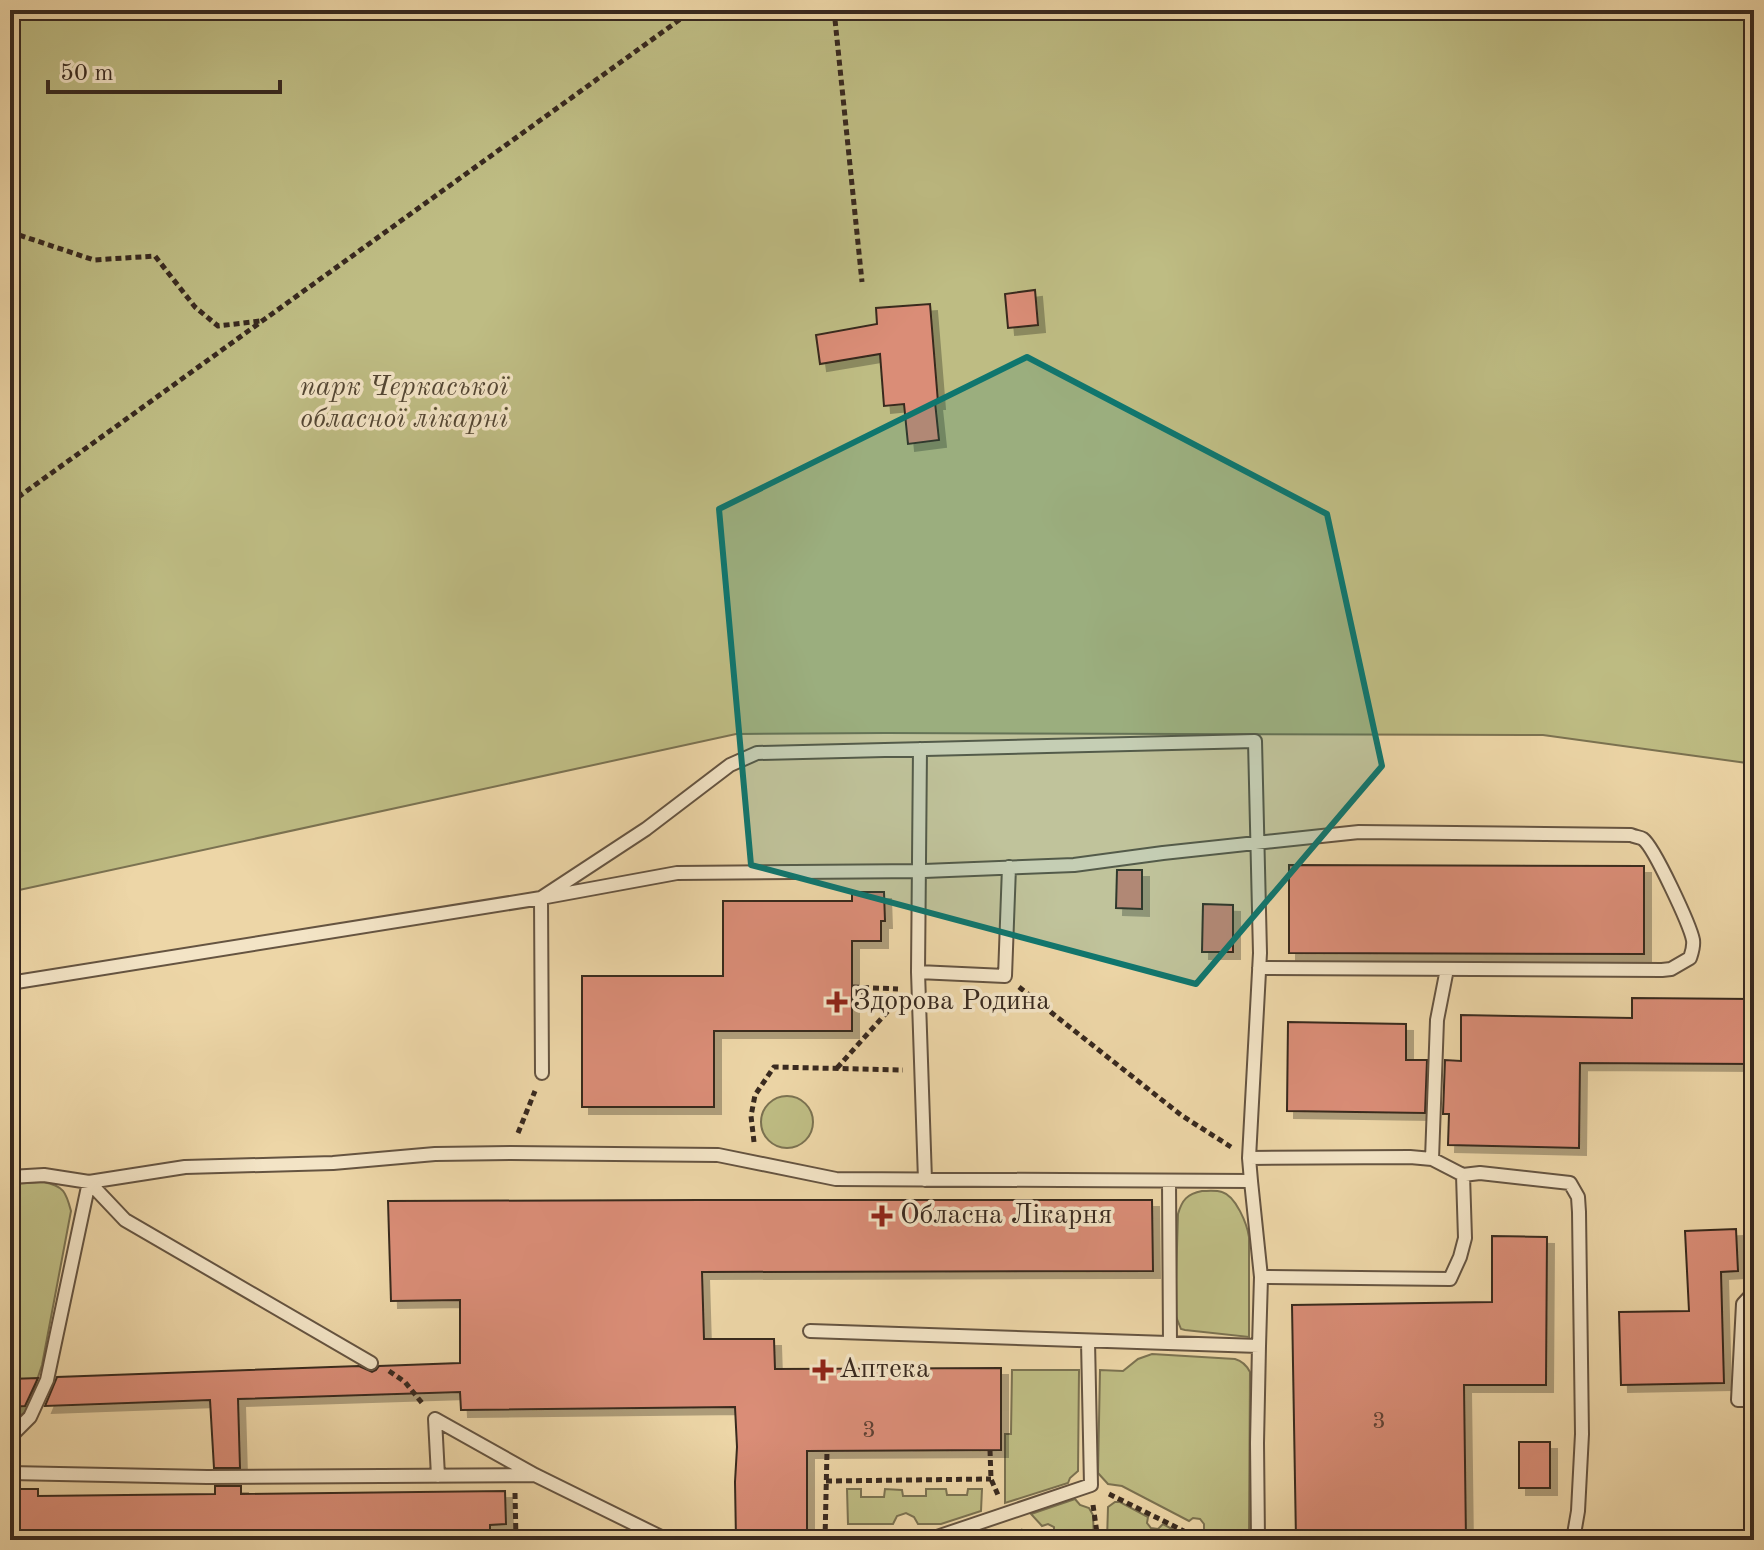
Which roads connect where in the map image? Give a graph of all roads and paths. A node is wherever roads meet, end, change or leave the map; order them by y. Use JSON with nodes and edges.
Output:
{"nodes":[{"id":1,"x":693,"y":10,"type":"edge"},
{"id":2,"x":834,"y":10,"type":"edge"},
{"id":3,"x":10,"y":232,"type":"edge"},
{"id":4,"x":862,"y":282,"type":"dead end"},
{"id":5,"x":261,"y":321,"type":"junction"},
{"id":6,"x":10,"y":503,"type":"edge"},
{"id":7,"x":920,"y":749,"type":"junction"},
{"id":8,"x":1257,"y":844,"type":"junction"},
{"id":9,"x":1009,"y":867,"type":"junction"},
{"id":10,"x":919,"y":871,"type":"junction"},
{"id":11,"x":541,"y":898,"type":"junction"},
{"id":12,"x":1259,"y":968,"type":"junction"},
{"id":13,"x":1447,"y":969,"type":"junction"},
{"id":14,"x":918,"y":972,"type":"junction"},
{"id":15,"x":1005,"y":976,"type":"junction"},
{"id":16,"x":10,"y":983,"type":"edge"},
{"id":17,"x":853,"y":987,"type":"dead end"},
{"id":18,"x":864,"y":987,"type":"junction"},
{"id":19,"x":853,"y":998,"type":"dead end"},
{"id":20,"x":836,"y":1068,"type":"junction"},
{"id":21,"x":921,"y":1070,"type":"junction"},
{"id":22,"x":542,"y":1073,"type":"joint"},
{"id":23,"x":511,"y":1153,"type":"junction"},
{"id":24,"x":1249,"y":1158,"type":"junction"},
{"id":25,"x":1432,"y":1159,"type":"junction"},
{"id":26,"x":756,"y":1163,"type":"junction"},
{"id":27,"x":1463,"y":1175,"type":"junction"},
{"id":28,"x":10,"y":1177,"type":"edge"},
{"id":29,"x":925,"y":1180,"type":"junction"},
{"id":30,"x":1169,"y":1181,"type":"junction"},
{"id":31,"x":1251,"y":1181,"type":"junction"},
{"id":32,"x":89,"y":1182,"type":"junction"},
{"id":33,"x":1261,"y":1277,"type":"junction"},
{"id":34,"x":1754,"y":1292,"type":"edge"},
{"id":35,"x":810,"y":1331,"type":"dead end"},
{"id":36,"x":1088,"y":1341,"type":"junction"},
{"id":37,"x":1170,"y":1343,"type":"junction"},
{"id":38,"x":1259,"y":1346,"type":"junction"},
{"id":39,"x":371,"y":1363,"type":"joint"},
{"id":40,"x":1754,"y":1400,"type":"edge"},
{"id":41,"x":435,"y":1419,"type":"junction"},
{"id":42,"x":10,"y":1437,"type":"edge"},
{"id":43,"x":827,"y":1451,"type":"dead end"},
{"id":44,"x":10,"y":1473,"type":"edge"},
{"id":45,"x":515,"y":1475,"type":"junction"},
{"id":46,"x":535,"y":1475,"type":"junction"},
{"id":47,"x":438,"y":1476,"type":"junction"},
{"id":48,"x":991,"y":1479,"type":"dead end"},
{"id":49,"x":826,"y":1481,"type":"junction"},
{"id":50,"x":1091,"y":1485,"type":"junction"},
{"id":51,"x":516,"y":1540,"type":"edge"},
{"id":52,"x":667,"y":1540,"type":"edge"},
{"id":53,"x":825,"y":1540,"type":"edge"},
{"id":54,"x":928,"y":1540,"type":"edge"},
{"id":55,"x":1098,"y":1540,"type":"edge"},
{"id":56,"x":1202,"y":1540,"type":"edge"},
{"id":57,"x":1258,"y":1540,"type":"edge"},
{"id":58,"x":1573,"y":1540,"type":"edge"}],
"edges":[{"from":1,"to":5,"type":"path"},
{"from":2,"to":4,"type":"path"},
{"from":3,"to":5,"type":"path"},
{"from":5,"to":6,"type":"path"},
{"from":7,"to":8,"type":"lane"},
{"from":7,"to":10,"type":"lane"},
{"from":7,"to":11,"type":"lane"},
{"from":8,"to":9,"type":"lane"},
{"from":8,"to":12,"type":"lane"},
{"from":8,"to":13,"type":"lane"},
{"from":9,"to":10,"type":"lane"},
{"from":9,"to":15,"type":"lane"},
{"from":10,"to":11,"type":"lane"},
{"from":10,"to":14,"type":"lane"},
{"from":11,"to":16,"type":"lane"},
{"from":11,"to":22,"type":"lane"},
{"from":12,"to":13,"type":"lane"},
{"from":12,"to":24,"type":"lane"},
{"from":13,"to":25,"type":"lane"},
{"from":14,"to":15,"type":"lane"},
{"from":14,"to":21,"type":"lane"},
{"from":15,"to":24,"type":"path"},
{"from":17,"to":18,"type":"path"},
{"from":18,"to":19,"type":"path"},
{"from":18,"to":20,"type":"path"},
{"from":20,"to":21,"type":"path"},
{"from":20,"to":26,"type":"path"},
{"from":21,"to":29,"type":"lane"},
{"from":22,"to":23,"type":"path"},
{"from":23,"to":26,"type":"lane"},
{"from":23,"to":32,"type":"lane"},
{"from":24,"to":25,"type":"lane"},
{"from":24,"to":31,"type":"lane"},
{"from":25,"to":27,"type":"lane"},
{"from":26,"to":29,"type":"lane"},
{"from":27,"to":33,"type":"lane"},
{"from":27,"to":58,"type":"lane"},
{"from":28,"to":32,"type":"lane"},
{"from":29,"to":30,"type":"lane"},
{"from":30,"to":31,"type":"lane"},
{"from":30,"to":37,"type":"lane"},
{"from":31,"to":33,"type":"lane"},
{"from":32,"to":39,"type":"lane"},
{"from":32,"to":42,"type":"lane"},
{"from":33,"to":38,"type":"lane"},
{"from":34,"to":40,"type":"lane"},
{"from":35,"to":36,"type":"lane"},
{"from":36,"to":37,"type":"lane"},
{"from":36,"to":50,"type":"lane"},
{"from":37,"to":38,"type":"lane"},
{"from":38,"to":57,"type":"lane"},
{"from":39,"to":41,"type":"path"},
{"from":41,"to":46,"type":"lane"},
{"from":41,"to":47,"type":"lane"},
{"from":43,"to":49,"type":"path"},
{"from":44,"to":47,"type":"lane"},
{"from":45,"to":46,"type":"lane"},
{"from":45,"to":47,"type":"lane"},
{"from":45,"to":51,"type":"path"},
{"from":46,"to":52,"type":"lane"},
{"from":48,"to":49,"type":"path"},
{"from":49,"to":53,"type":"path"},
{"from":50,"to":54,"type":"lane"},
{"from":50,"to":55,"type":"path"},
{"from":50,"to":56,"type":"path"}]}
